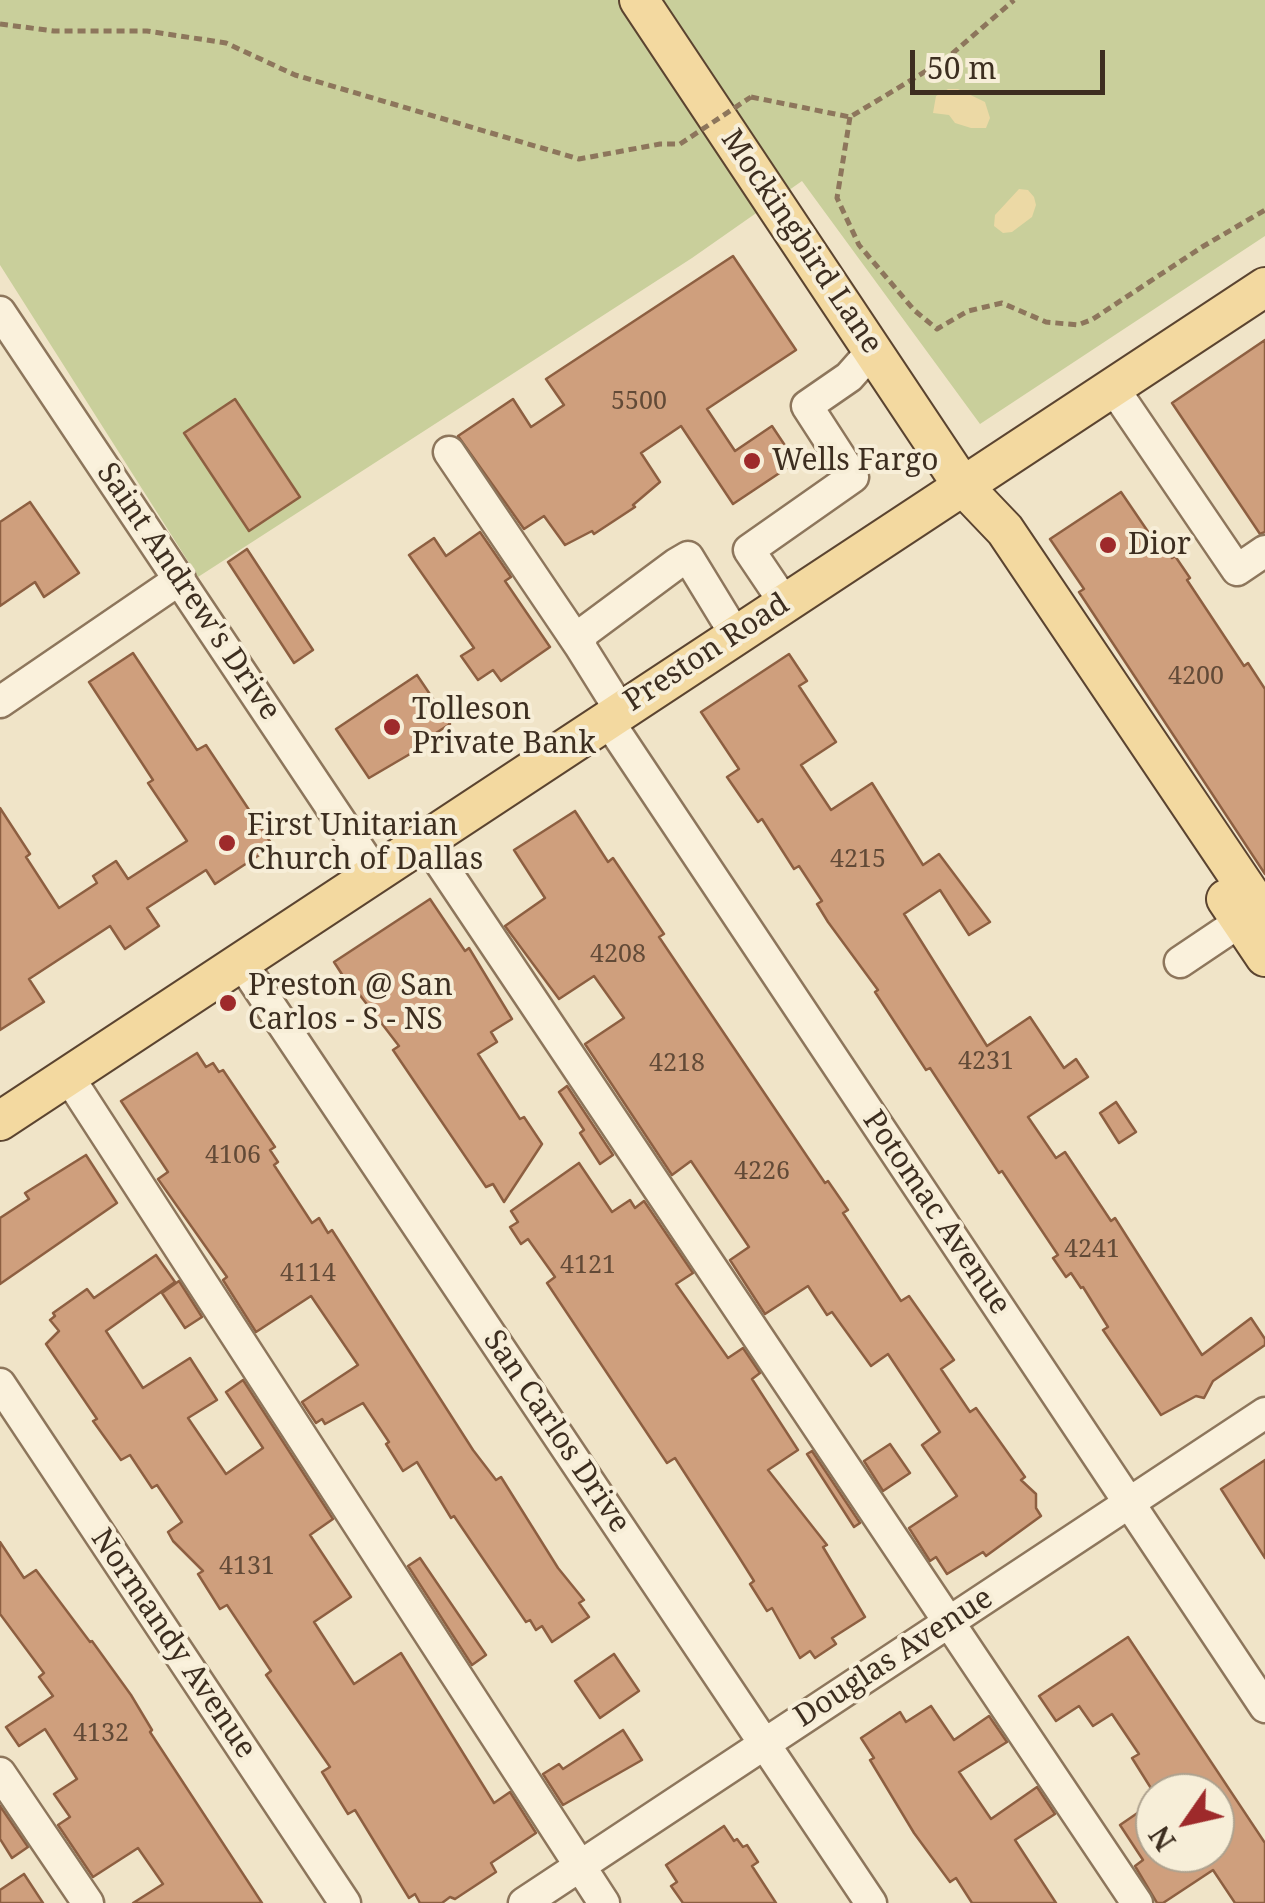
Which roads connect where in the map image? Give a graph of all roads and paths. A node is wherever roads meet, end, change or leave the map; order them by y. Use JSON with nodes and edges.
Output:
{"nodes":[{"id":1,"x":639,"y":0,"type":"edge"},
{"id":2,"x":1014,"y":0,"type":"edge"},
{"id":3,"x":0,"y":24,"type":"edge"},
{"id":4,"x":850,"y":116,"type":"junction"},
{"id":5,"x":1265,"y":210,"type":"edge"},
{"id":6,"x":1265,"y":287,"type":"edge"},
{"id":7,"x":0,"y":312,"type":"edge"},
{"id":8,"x":873,"y":350,"type":"junction"},
{"id":9,"x":1112,"y":386,"type":"junction"},
{"id":10,"x":449,"y":452,"type":"dead end"},
{"id":11,"x":962,"y":484,"type":"junction"},
{"id":12,"x":1265,"y":551,"type":"edge"},
{"id":13,"x":180,"y":579,"type":"junction"},
{"id":14,"x":784,"y":602,"type":"junction"},
{"id":15,"x":735,"y":634,"type":"junction"},
{"id":16,"x":580,"y":646,"type":"junction"},
{"id":17,"x":0,"y":702,"type":"edge"},
{"id":18,"x":614,"y":715,"type":"junction"},
{"id":19,"x":425,"y":840,"type":"junction"},
{"id":20,"x":375,"y":873,"type":"junction"},
{"id":21,"x":1255,"y":915,"type":"edge"},
{"id":22,"x":1265,"y":957,"type":"edge"},
{"id":23,"x":241,"y":962,"type":"junction"},
{"id":24,"x":1180,"y":962,"type":"dead end"},
{"id":25,"x":68,"y":1076,"type":"junction"},
{"id":26,"x":0,"y":1121,"type":"edge"},
{"id":27,"x":0,"y":1384,"type":"edge"},
{"id":28,"x":1265,"y":1413,"type":"edge"},
{"id":29,"x":1128,"y":1504,"type":"junction"},
{"id":30,"x":948,"y":1622,"type":"junction"},
{"id":31,"x":1265,"y":1707,"type":"edge"},
{"id":32,"x":764,"y":1744,"type":"junction"},
{"id":33,"x":0,"y":1774,"type":"edge"},
{"id":34,"x":579,"y":1866,"type":"junction"},
{"id":35,"x":88,"y":1903,"type":"edge"},
{"id":36,"x":346,"y":1903,"type":"edge"},
{"id":37,"x":524,"y":1903,"type":"edge"},
{"id":38,"x":604,"y":1903,"type":"edge"},
{"id":39,"x":870,"y":1903,"type":"edge"},
{"id":40,"x":1138,"y":1903,"type":"edge"}],
"edges":[{"from":1,"to":8,"type":"main road","name":"Mockingbird Lane"},
{"from":2,"to":4,"type":"path"},
{"from":3,"to":4,"type":"path","bridge":true},
{"from":4,"to":5,"type":"path"},
{"from":6,"to":9,"type":"main road","name":"Preston Road"},
{"from":7,"to":13,"type":"street","name":"Saint Andrew's Drive"},
{"from":8,"to":11,"type":"main road","name":"Mockingbird Lane"},
{"from":8,"to":14,"type":"street"},
{"from":9,"to":11,"type":"main road","name":"Preston Road"},
{"from":9,"to":12,"type":"street"},
{"from":10,"to":16,"type":"street","name":"Potomac Avenue"},
{"from":11,"to":14,"type":"main road","name":"Preston Road"},
{"from":11,"to":21,"type":"main road","name":"Mockingbird Lane"},
{"from":13,"to":17,"type":"street"},
{"from":13,"to":20,"type":"street","name":"Saint Andrew's Drive"},
{"from":14,"to":15,"type":"main road","name":"Preston Road"},
{"from":15,"to":16,"type":"street"},
{"from":15,"to":18,"type":"main road","name":"Preston Road"},
{"from":16,"to":18,"type":"street","name":"Potomac Avenue"},
{"from":18,"to":19,"type":"main road","name":"Preston Road"},
{"from":18,"to":29,"type":"street","name":"Potomac Avenue"},
{"from":19,"to":20,"type":"main road","name":"Preston Road"},
{"from":19,"to":30,"type":"street"},
{"from":20,"to":23,"type":"main road","name":"Preston Road"},
{"from":21,"to":22,"type":"main road","name":"Mockingbird Lane"},
{"from":21,"to":24,"type":"street"},
{"from":23,"to":25,"type":"main road","name":"Preston Road"},
{"from":23,"to":32,"type":"street","name":"San Carlos Drive"},
{"from":25,"to":26,"type":"main road","name":"Preston Road"},
{"from":25,"to":34,"type":"street"},
{"from":27,"to":36,"type":"street","name":"Normandy Avenue"},
{"from":28,"to":29,"type":"street","name":"Douglas Avenue"},
{"from":29,"to":30,"type":"street","name":"Douglas Avenue"},
{"from":29,"to":31,"type":"street","name":"Potomac Avenue"},
{"from":30,"to":32,"type":"street","name":"Douglas Avenue"},
{"from":30,"to":40,"type":"street"},
{"from":32,"to":34,"type":"street","name":"Douglas Avenue"},
{"from":32,"to":39,"type":"street","name":"San Carlos Drive"},
{"from":33,"to":35,"type":"street"},
{"from":34,"to":37,"type":"street","name":"Douglas Avenue"},
{"from":34,"to":38,"type":"street"}]}
